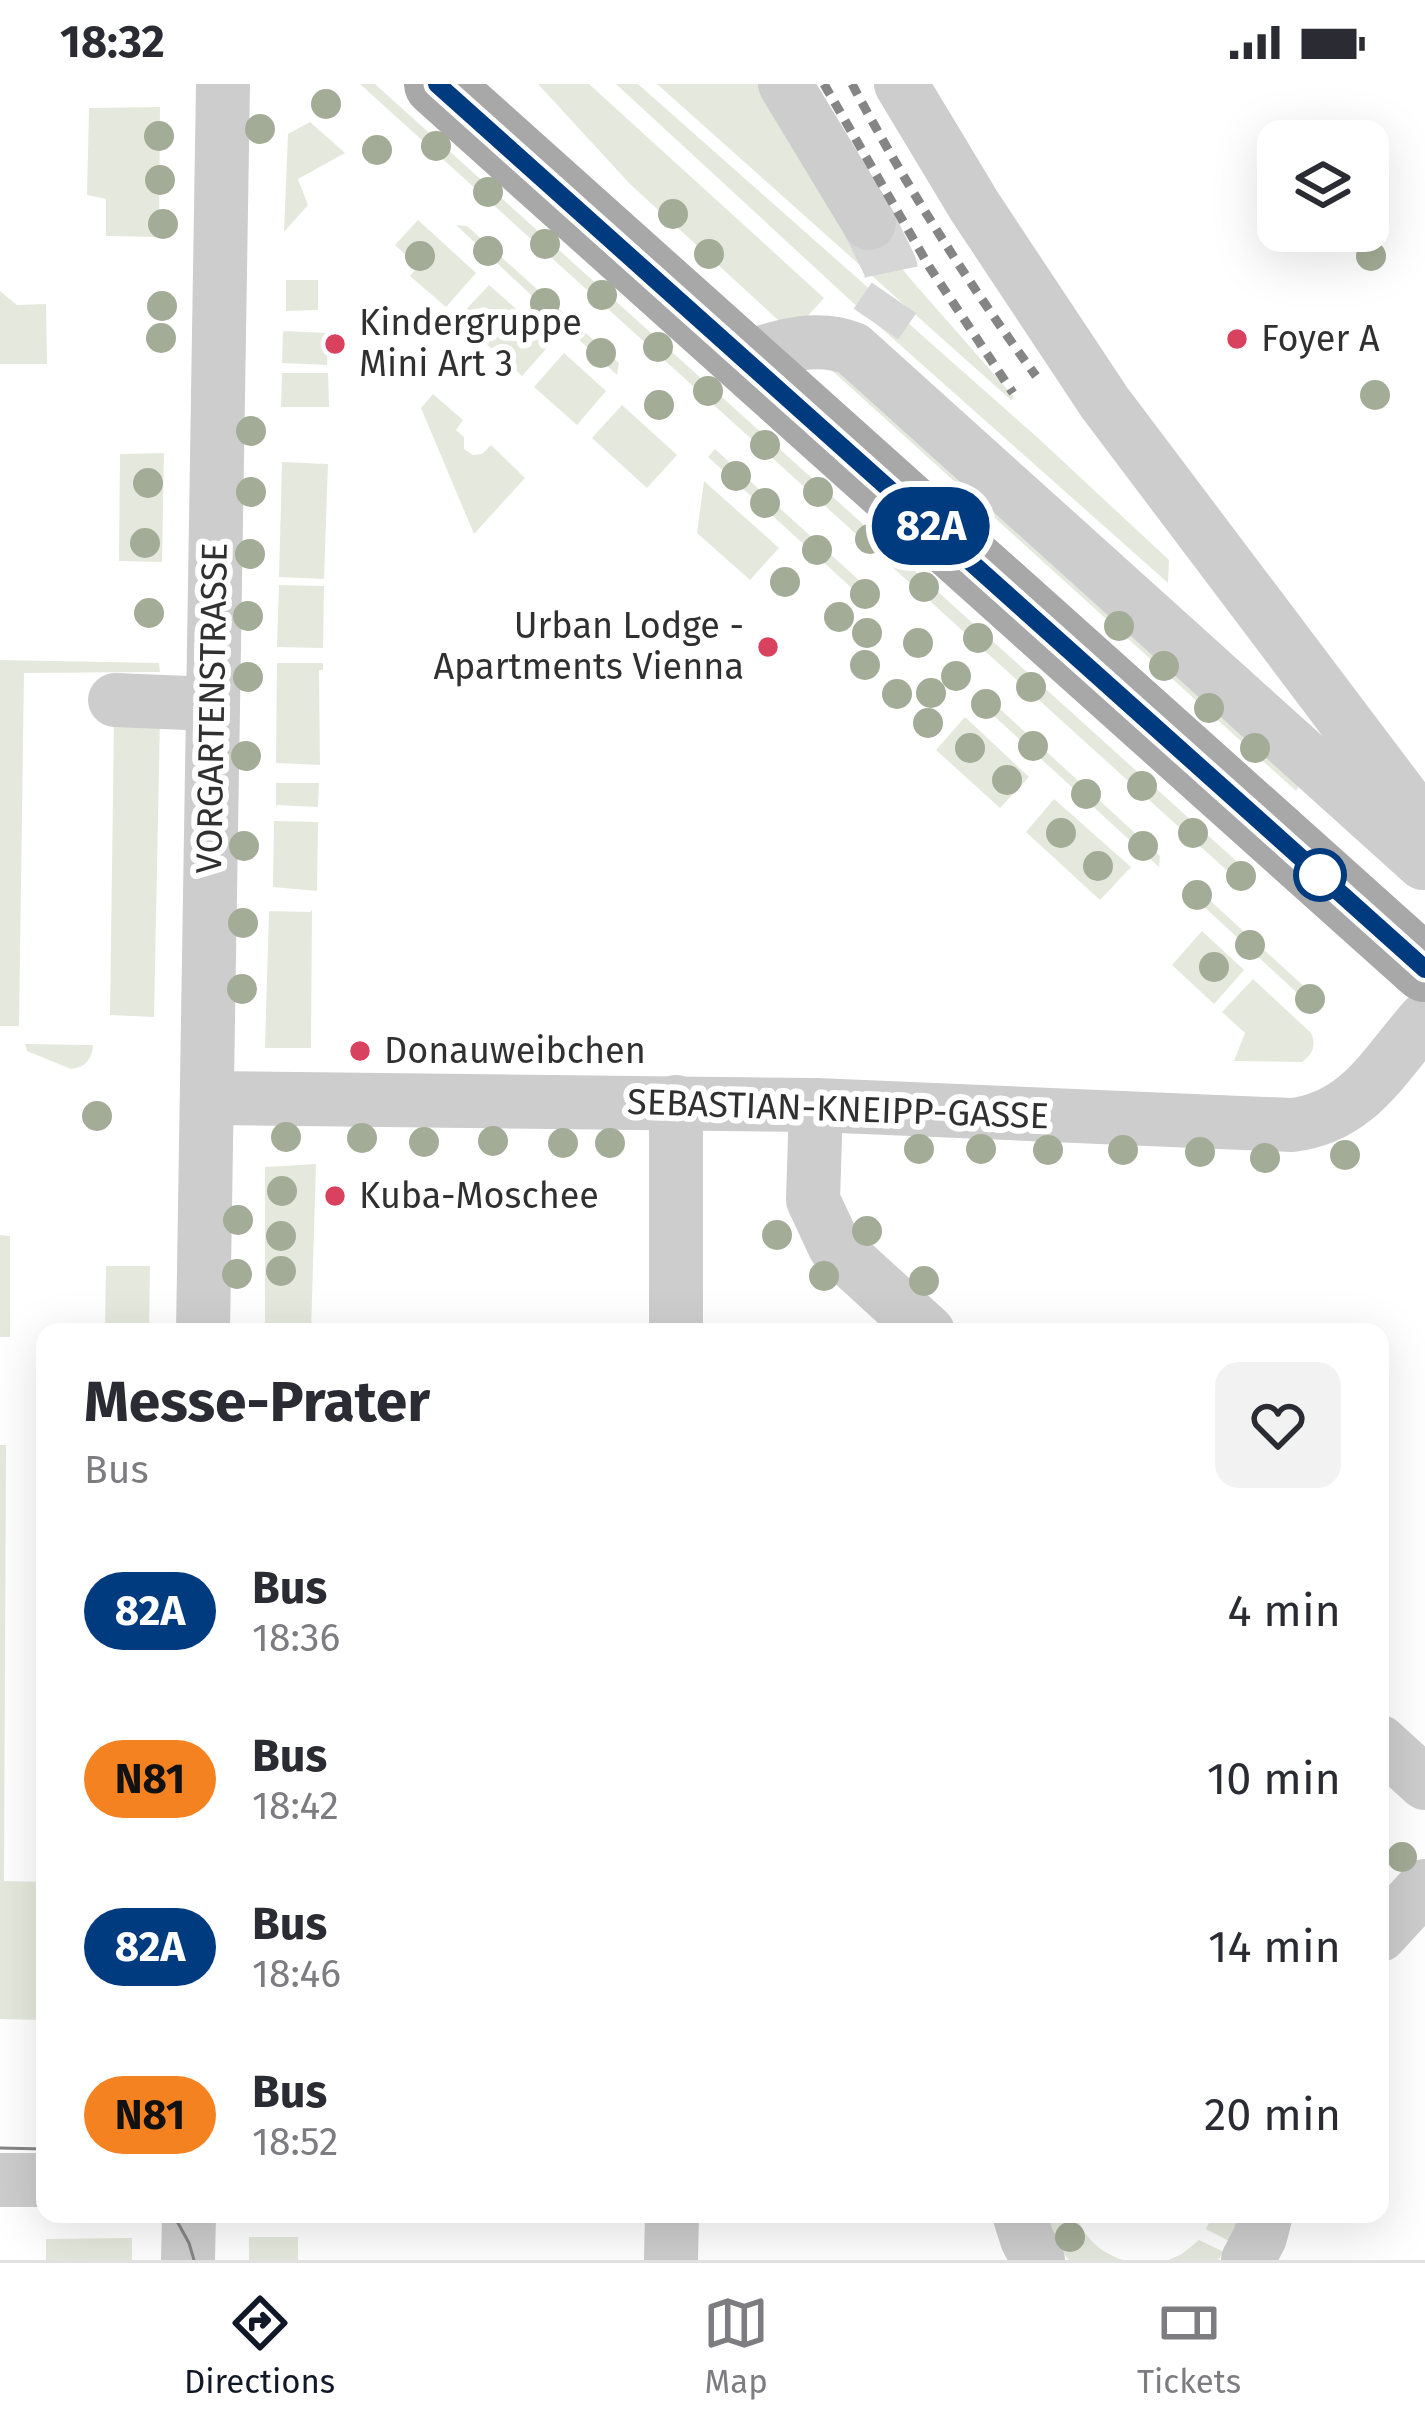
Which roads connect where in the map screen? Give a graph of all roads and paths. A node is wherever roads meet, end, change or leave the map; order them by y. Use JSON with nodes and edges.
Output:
{"nodes":[{"id":1,"x":223,"y":84,"type":"edge"},
{"id":2,"x":437,"y":84,"type":"edge"},
{"id":3,"x":785,"y":84,"type":"edge"},
{"id":4,"x":901,"y":84,"type":"edge"},
{"id":5,"x":869,"y":223,"type":"tunnel mouth"},
{"id":6,"x":743,"y":358,"type":"junction"},
{"id":7,"x":115,"y":700,"type":"dead end"},
{"id":8,"x":212,"y":704,"type":"junction"},
{"id":9,"x":1425,"y":827,"type":"edge"},
{"id":10,"x":1425,"y":865,"type":"edge"},
{"id":11,"x":1425,"y":969,"type":"edge"},
{"id":12,"x":1415,"y":1050,"type":"edge"},
{"id":13,"x":207,"y":1098,"type":"junction"},
{"id":14,"x":676,"y":1102,"type":"junction"},
{"id":15,"x":816,"y":1105,"type":"junction"},
{"id":16,"x":203,"y":1323,"type":"edge"},
{"id":17,"x":676,"y":1323,"type":"edge"},
{"id":18,"x":918,"y":1323,"type":"edge"},
{"id":19,"x":1389,"y":1750,"type":"edge"},
{"id":20,"x":1425,"y":1783,"type":"edge"},
{"id":21,"x":1425,"y":1886,"type":"edge"},
{"id":22,"x":1389,"y":1925,"type":"edge"},
{"id":23,"x":0,"y":2180,"type":"edge"},
{"id":24,"x":36,"y":2180,"type":"edge"},
{"id":25,"x":189,"y":2223,"type":"edge"},
{"id":26,"x":672,"y":2223,"type":"edge"},
{"id":27,"x":1022,"y":2223,"type":"edge"},
{"id":28,"x":1264,"y":2223,"type":"edge"},
{"id":29,"x":188,"y":2260,"type":"edge"},
{"id":30,"x":671,"y":2260,"type":"edge"},
{"id":31,"x":1039,"y":2260,"type":"edge"},
{"id":32,"x":1248,"y":2260,"type":"edge"}],
"edges":[{"from":1,"to":8,"type":"street","name":"VORGARTENSTRASSE"},
{"from":2,"to":6,"type":"main road"},
{"from":3,"to":5,"type":"street"},
{"from":4,"to":9,"type":"street"},
{"from":6,"to":10,"type":"street"},
{"from":6,"to":11,"type":"main road"},
{"from":7,"to":8,"type":"street"},
{"from":8,"to":13,"type":"street","name":"VORGARTENSTRASSE"},
{"from":12,"to":15,"type":"street","name":"SEBASTIAN-KNEIPP-GASSE"},
{"from":13,"to":14,"type":"street","name":"SEBASTIAN-KNEIPP-GASSE"},
{"from":13,"to":16,"type":"street","name":"VORGARTENSTRASSE"},
{"from":14,"to":15,"type":"street","name":"SEBASTIAN-KNEIPP-GASSE"},
{"from":14,"to":17,"type":"street"},
{"from":15,"to":18,"type":"street"},
{"from":19,"to":20,"type":"street"},
{"from":21,"to":22,"type":"street"},
{"from":23,"to":24,"type":"street"},
{"from":25,"to":29,"type":"street"},
{"from":26,"to":30,"type":"street"},
{"from":27,"to":31,"type":"street"},
{"from":28,"to":32,"type":"street"}]}
